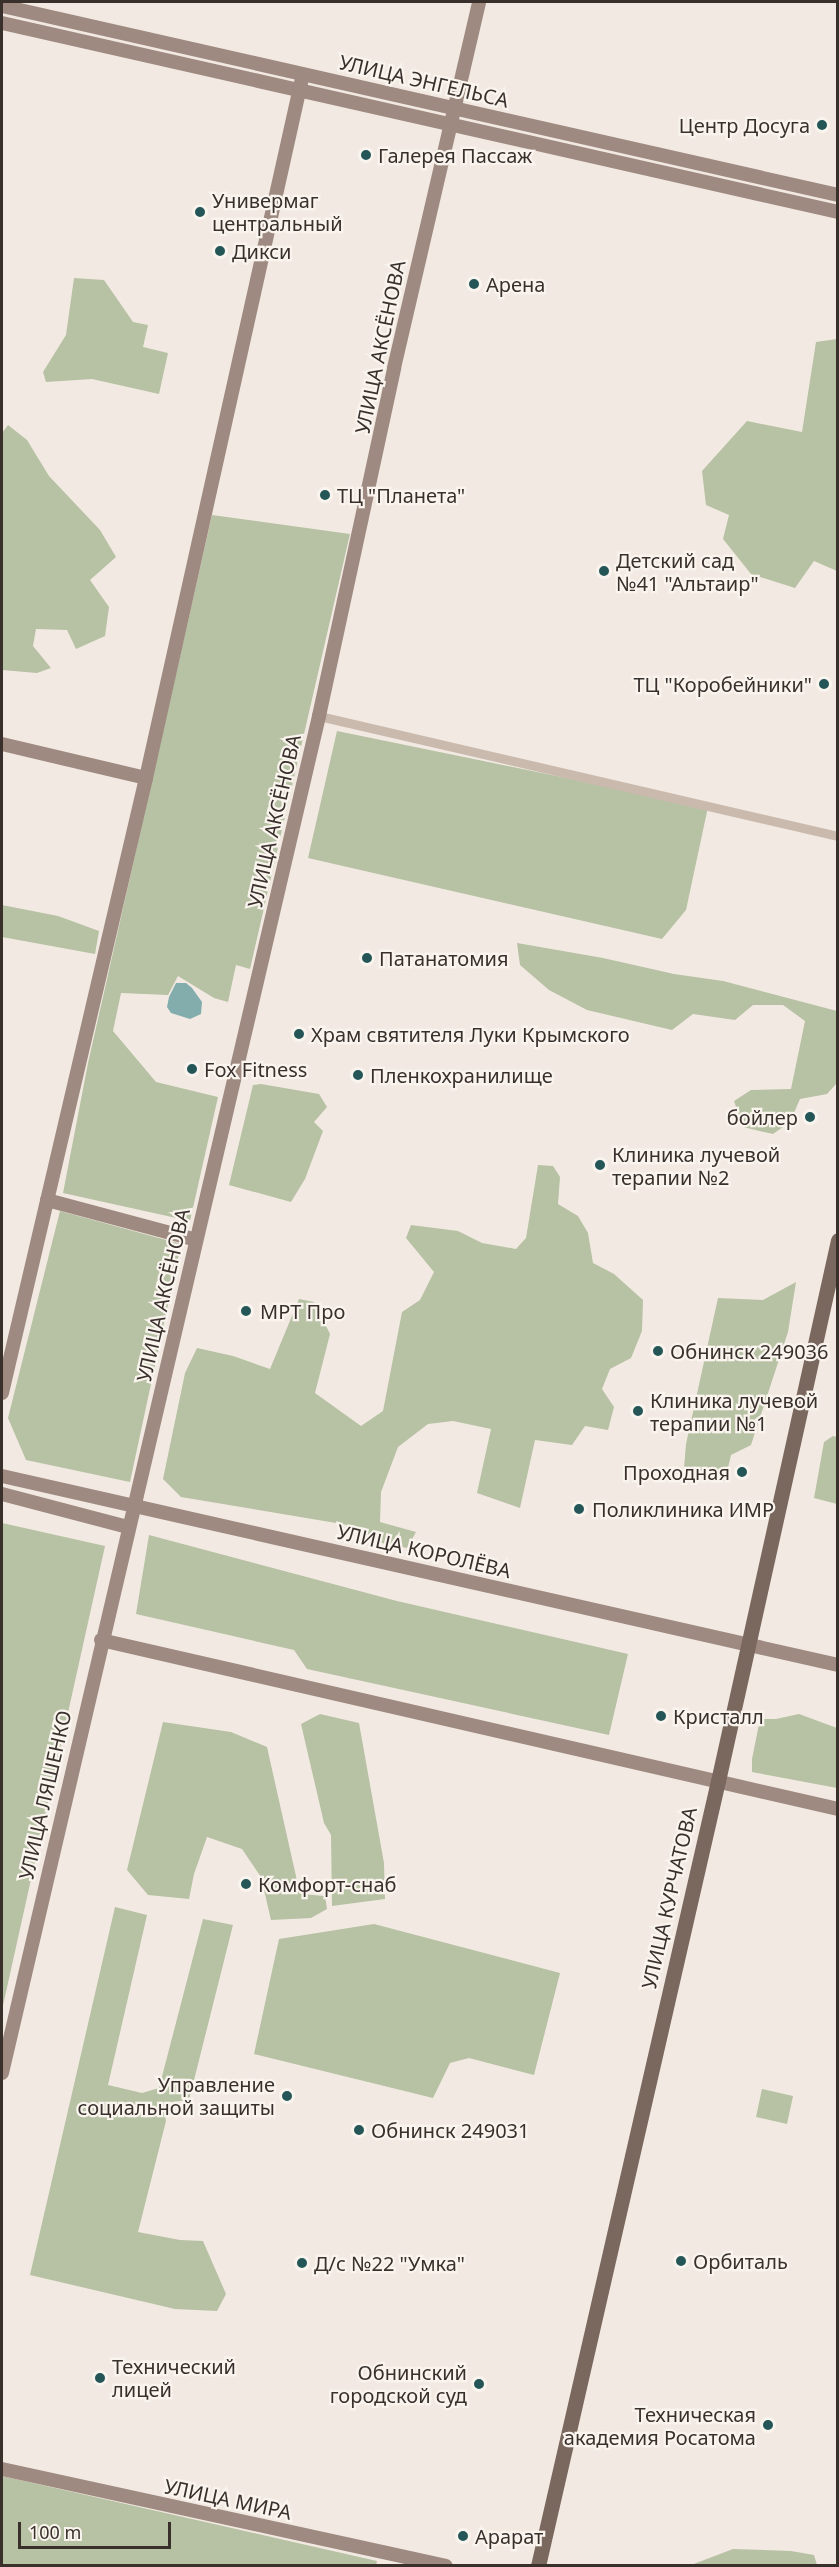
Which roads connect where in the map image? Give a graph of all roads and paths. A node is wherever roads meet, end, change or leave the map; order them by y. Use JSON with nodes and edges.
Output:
{"nodes":[{"id":1,"x":479,"y":2,"type":"edge"},
{"id":2,"x":2,"y":6,"type":"edge"},
{"id":3,"x":2,"y":23,"type":"edge"},
{"id":4,"x":303,"y":74,"type":"junction"},
{"id":5,"x":299,"y":90,"type":"junction"},
{"id":6,"x":454,"y":108,"type":"junction"},
{"id":7,"x":450,"y":123,"type":"junction"},
{"id":8,"x":837,"y":195,"type":"edge"},
{"id":9,"x":837,"y":212,"type":"edge"},
{"id":10,"x":319,"y":716,"type":"junction"},
{"id":11,"x":2,"y":744,"type":"edge"},
{"id":12,"x":146,"y":778,"type":"junction"},
{"id":13,"x":837,"y":836,"type":"edge"},
{"id":14,"x":47,"y":1200,"type":"junction"},
{"id":15,"x":196,"y":1240,"type":"junction"},
{"id":16,"x":837,"y":1240,"type":"edge"},
{"id":17,"x":2,"y":1393,"type":"edge"},
{"id":18,"x":2,"y":1476,"type":"edge"},
{"id":19,"x":2,"y":1494,"type":"edge"},
{"id":20,"x":132,"y":1505,"type":"junction"},
{"id":21,"x":128,"y":1527,"type":"junction"},
{"id":22,"x":101,"y":1640,"type":"junction"},
{"id":23,"x":747,"y":1644,"type":"junction"},
{"id":24,"x":837,"y":1665,"type":"edge"},
{"id":25,"x":718,"y":1781,"type":"junction"},
{"id":26,"x":837,"y":1809,"type":"edge"},
{"id":27,"x":2,"y":2073,"type":"edge"},
{"id":28,"x":2,"y":2469,"type":"edge"},
{"id":29,"x":446,"y":2565,"type":"edge"},
{"id":30,"x":538,"y":2565,"type":"edge"}],
"edges":[{"from":1,"to":6,"type":"main road","name":"УЛИЦА АКСЁНОВА"},
{"from":2,"to":4,"type":"main road","name":"УЛИЦА ЭНГЕЛЬСА"},
{"from":3,"to":5,"type":"main road","name":"УЛИЦА ЭНГЕЛЬСА"},
{"from":4,"to":5,"type":"main road"},
{"from":4,"to":6,"type":"main road","name":"УЛИЦА ЭНГЕЛЬСА"},
{"from":5,"to":7,"type":"main road","name":"УЛИЦА ЭНГЕЛЬСА"},
{"from":5,"to":12,"type":"main road"},
{"from":6,"to":7,"type":"main road","name":"УЛИЦА АКСЁНОВА"},
{"from":6,"to":8,"type":"main road","name":"УЛИЦА ЭНГЕЛЬСА"},
{"from":7,"to":9,"type":"main road","name":"УЛИЦА ЭНГЕЛЬСА"},
{"from":7,"to":10,"type":"main road","name":"УЛИЦА АКСЁНОВА"},
{"from":10,"to":13,"type":"street"},
{"from":10,"to":15,"type":"main road","name":"УЛИЦА АКСЁНОВА"},
{"from":11,"to":12,"type":"main road"},
{"from":12,"to":14,"type":"main road"},
{"from":14,"to":15,"type":"main road"},
{"from":14,"to":17,"type":"main road"},
{"from":15,"to":20,"type":"main road","name":"УЛИЦА АКСЁНОВА"},
{"from":16,"to":23,"type":"main road","name":"УЛИЦА КУРЧАТОВА"},
{"from":18,"to":20,"type":"main road","name":"УЛИЦА КОРОЛЁВА"},
{"from":19,"to":21,"type":"main road"},
{"from":20,"to":21,"type":"main road","name":"УЛИЦА АКСЁНОВА"},
{"from":20,"to":23,"type":"main road","name":"УЛИЦА КОРОЛЁВА"},
{"from":21,"to":22,"type":"main road","name":"УЛИЦА ЛЯШЕНКО"},
{"from":22,"to":25,"type":"main road"},
{"from":22,"to":27,"type":"main road","name":"УЛИЦА ЛЯШЕНКО"},
{"from":23,"to":24,"type":"main road","name":"УЛИЦА КОРОЛЁВА"},
{"from":23,"to":25,"type":"main road","name":"УЛИЦА КУРЧАТОВА"},
{"from":25,"to":26,"type":"main road"},
{"from":25,"to":30,"type":"main road","name":"УЛИЦА КУРЧАТОВА"},
{"from":28,"to":29,"type":"main road","name":"УЛИЦА МИРА"}]}
